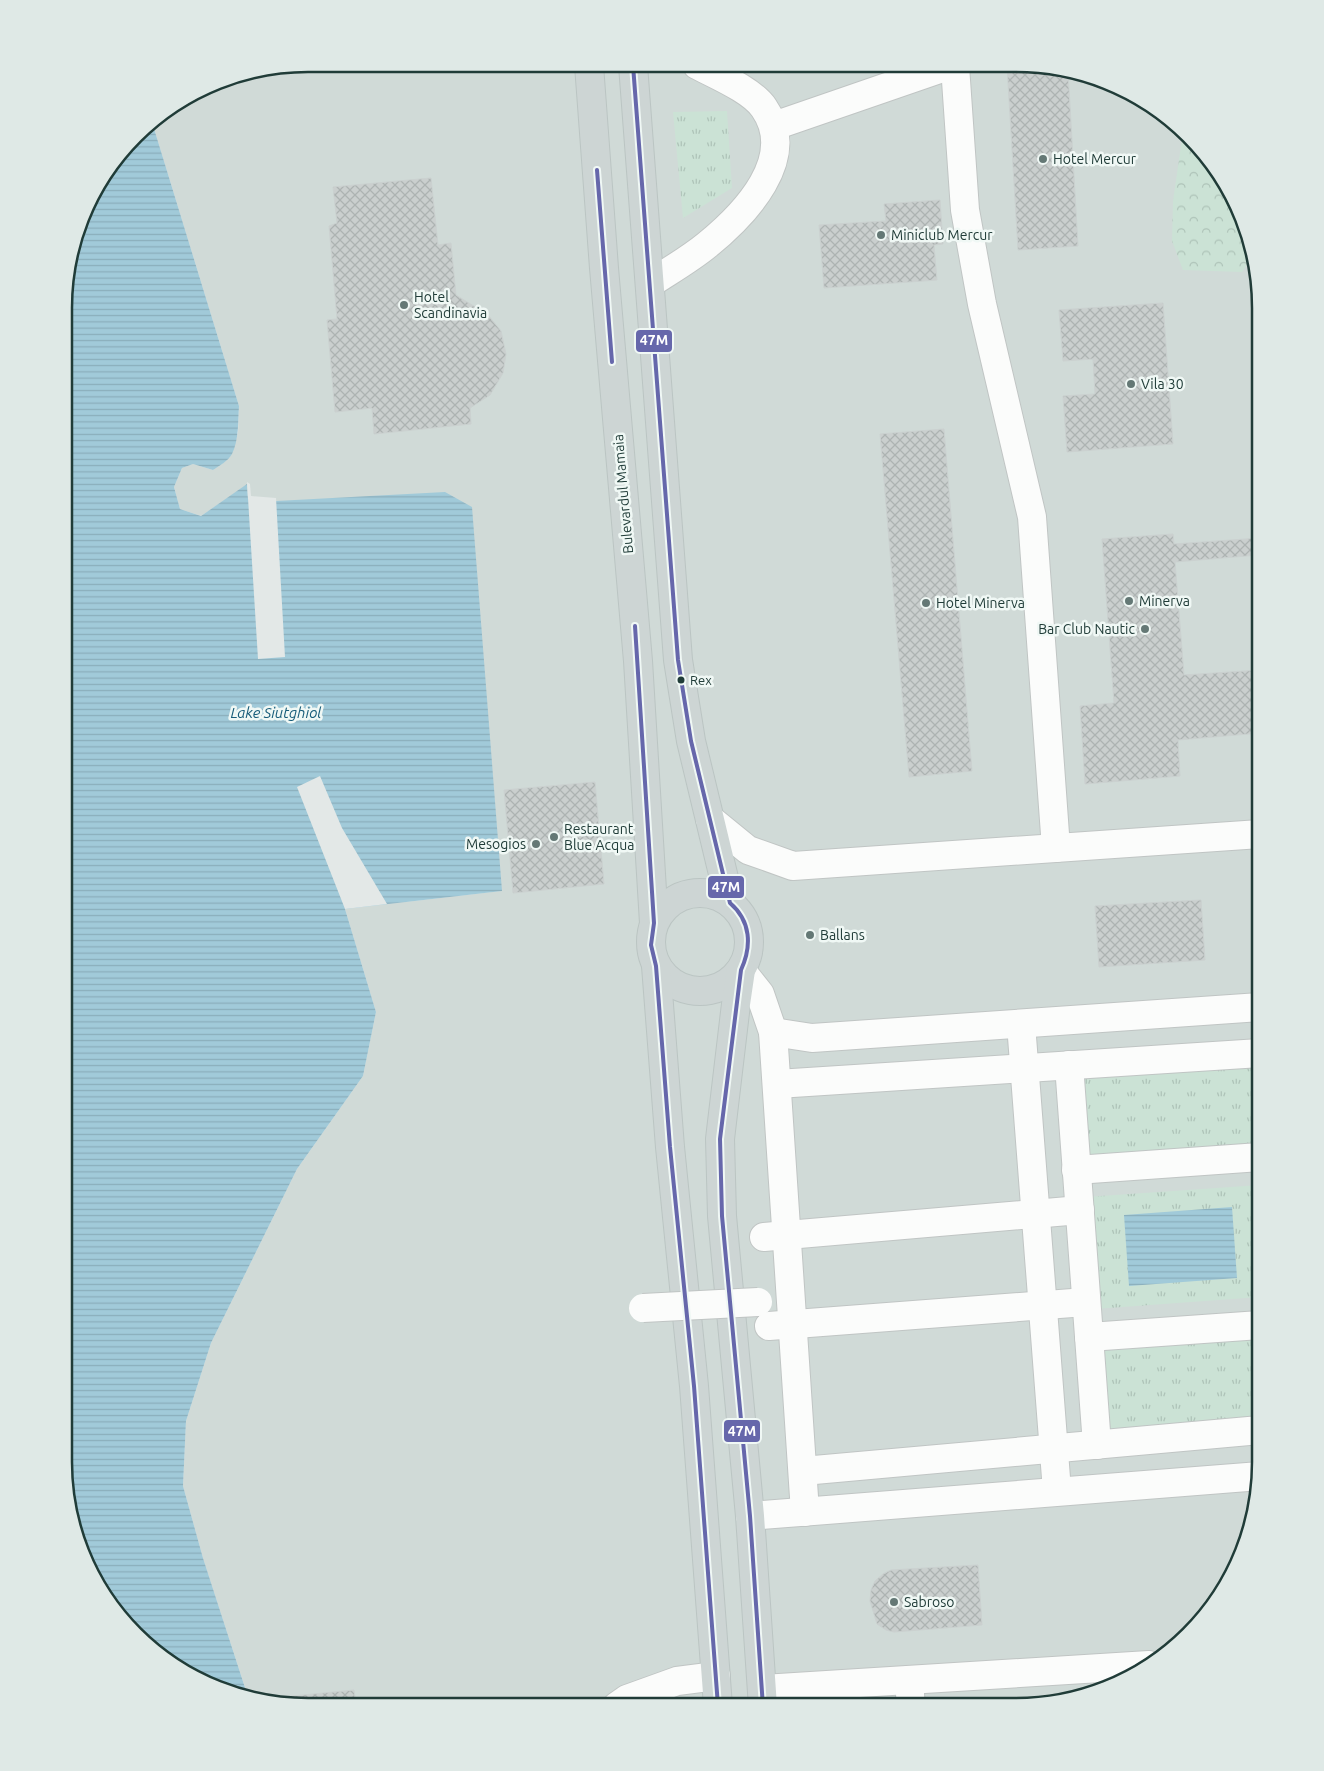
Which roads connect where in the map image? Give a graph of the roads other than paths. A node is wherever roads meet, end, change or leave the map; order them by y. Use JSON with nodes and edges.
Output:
{"nodes":[{"id":1,"x":590,"y":72,"type":"edge"},
{"id":2,"x":634,"y":72,"type":"edge"},
{"id":3,"x":711,"y":72,"type":"edge"},
{"id":4,"x":931,"y":72,"type":"edge"},
{"id":5,"x":955,"y":72,"type":"edge"},
{"id":6,"x":774,"y":126,"type":"junction"},
{"id":7,"x":650,"y":283,"type":"junction"},
{"id":8,"x":710,"y":819,"type":"junction"},
{"id":9,"x":1252,"y":835,"type":"edge"},
{"id":10,"x":1056,"y":848,"type":"junction"},
{"id":11,"x":730,"y":903,"type":"junction"},
{"id":12,"x":654,"y":923,"type":"junction"},
{"id":13,"x":656,"y":966,"type":"junction"},
{"id":14,"x":741,"y":970,"type":"junction"},
{"id":15,"x":1252,"y":1008,"type":"edge"},
{"id":16,"x":1021,"y":1024,"type":"junction"},
{"id":17,"x":773,"y":1032,"type":"junction"},
{"id":18,"x":1252,"y":1054,"type":"edge"},
{"id":19,"x":1069,"y":1065,"type":"junction"},
{"id":20,"x":1025,"y":1068,"type":"junction"},
{"id":21,"x":777,"y":1084,"type":"junction"},
{"id":22,"x":1252,"y":1158,"type":"edge"},
{"id":23,"x":1076,"y":1170,"type":"junction"},
{"id":24,"x":1080,"y":1210,"type":"junction"},
{"id":25,"x":1036,"y":1214,"type":"junction"},
{"id":26,"x":776,"y":1236,"type":"junction"},
{"id":27,"x":758,"y":1302,"type":"dead end"},
{"id":28,"x":1086,"y":1302,"type":"junction"},
{"id":29,"x":1043,"y":1305,"type":"junction"},
{"id":30,"x":643,"y":1308,"type":"dead end"},
{"id":31,"x":781,"y":1325,"type":"junction"},
{"id":32,"x":1252,"y":1326,"type":"edge"},
{"id":33,"x":1089,"y":1337,"type":"junction"},
{"id":34,"x":1252,"y":1431,"type":"edge"},
{"id":35,"x":1097,"y":1445,"type":"junction"},
{"id":36,"x":1054,"y":1448,"type":"junction"},
{"id":37,"x":803,"y":1471,"type":"junction"},
{"id":38,"x":1251,"y":1477,"type":"edge"},
{"id":39,"x":1057,"y":1491,"type":"junction"},
{"id":40,"x":805,"y":1512,"type":"junction"},
{"id":41,"x":750,"y":1516,"type":"junction"},
{"id":42,"x":1134,"y":1667,"type":"edge"},
{"id":43,"x":716,"y":1676,"type":"junction"},
{"id":44,"x":909,"y":1680,"type":"junction"},
{"id":45,"x":630,"y":1698,"type":"edge"},
{"id":46,"x":717,"y":1698,"type":"edge"},
{"id":47,"x":762,"y":1698,"type":"edge"},
{"id":48,"x":910,"y":1698,"type":"edge"}],
"edges":[{"from":1,"to":12,"type":"main road","name":"Bulevardul Mamaia"},
{"from":2,"to":7,"type":"main road"},
{"from":3,"to":6,"type":"street"},
{"from":4,"to":6,"type":"street"},
{"from":5,"to":10,"type":"street"},
{"from":6,"to":7,"type":"street"},
{"from":7,"to":8,"type":"main road"},
{"from":8,"to":10,"type":"street"},
{"from":8,"to":11,"type":"main road"},
{"from":9,"to":10,"type":"street"},
{"from":11,"to":12,"type":"main road"},
{"from":11,"to":14,"type":"main road"},
{"from":12,"to":13,"type":"main road"},
{"from":13,"to":14,"type":"main road"},
{"from":13,"to":43,"type":"main road"},
{"from":14,"to":17,"type":"street"},
{"from":14,"to":41,"type":"main road"},
{"from":15,"to":16,"type":"street"},
{"from":16,"to":17,"type":"street"},
{"from":16,"to":20,"type":"street"},
{"from":17,"to":21,"type":"street"},
{"from":18,"to":19,"type":"street"},
{"from":19,"to":20,"type":"street"},
{"from":19,"to":23,"type":"street"},
{"from":20,"to":21,"type":"street"},
{"from":20,"to":25,"type":"street"},
{"from":21,"to":26,"type":"street"},
{"from":22,"to":23,"type":"street"},
{"from":23,"to":24,"type":"street"},
{"from":24,"to":25,"type":"street"},
{"from":24,"to":28,"type":"street"},
{"from":25,"to":26,"type":"street"},
{"from":25,"to":29,"type":"street"},
{"from":26,"to":31,"type":"street"},
{"from":27,"to":30,"type":"street","bridge":true},
{"from":28,"to":29,"type":"street"},
{"from":28,"to":33,"type":"street"},
{"from":29,"to":31,"type":"street"},
{"from":29,"to":36,"type":"street"},
{"from":31,"to":37,"type":"street"},
{"from":32,"to":33,"type":"street"},
{"from":33,"to":35,"type":"street"},
{"from":34,"to":35,"type":"street"},
{"from":35,"to":36,"type":"street"},
{"from":36,"to":37,"type":"street"},
{"from":36,"to":39,"type":"street"},
{"from":37,"to":40,"type":"street"},
{"from":38,"to":39,"type":"street"},
{"from":39,"to":40,"type":"street"},
{"from":40,"to":41,"type":"street"},
{"from":41,"to":47,"type":"main road"},
{"from":42,"to":44,"type":"street"},
{"from":43,"to":45,"type":"street"},
{"from":43,"to":46,"type":"main road"},
{"from":44,"to":47,"type":"street"},
{"from":44,"to":48,"type":"street"}]}
